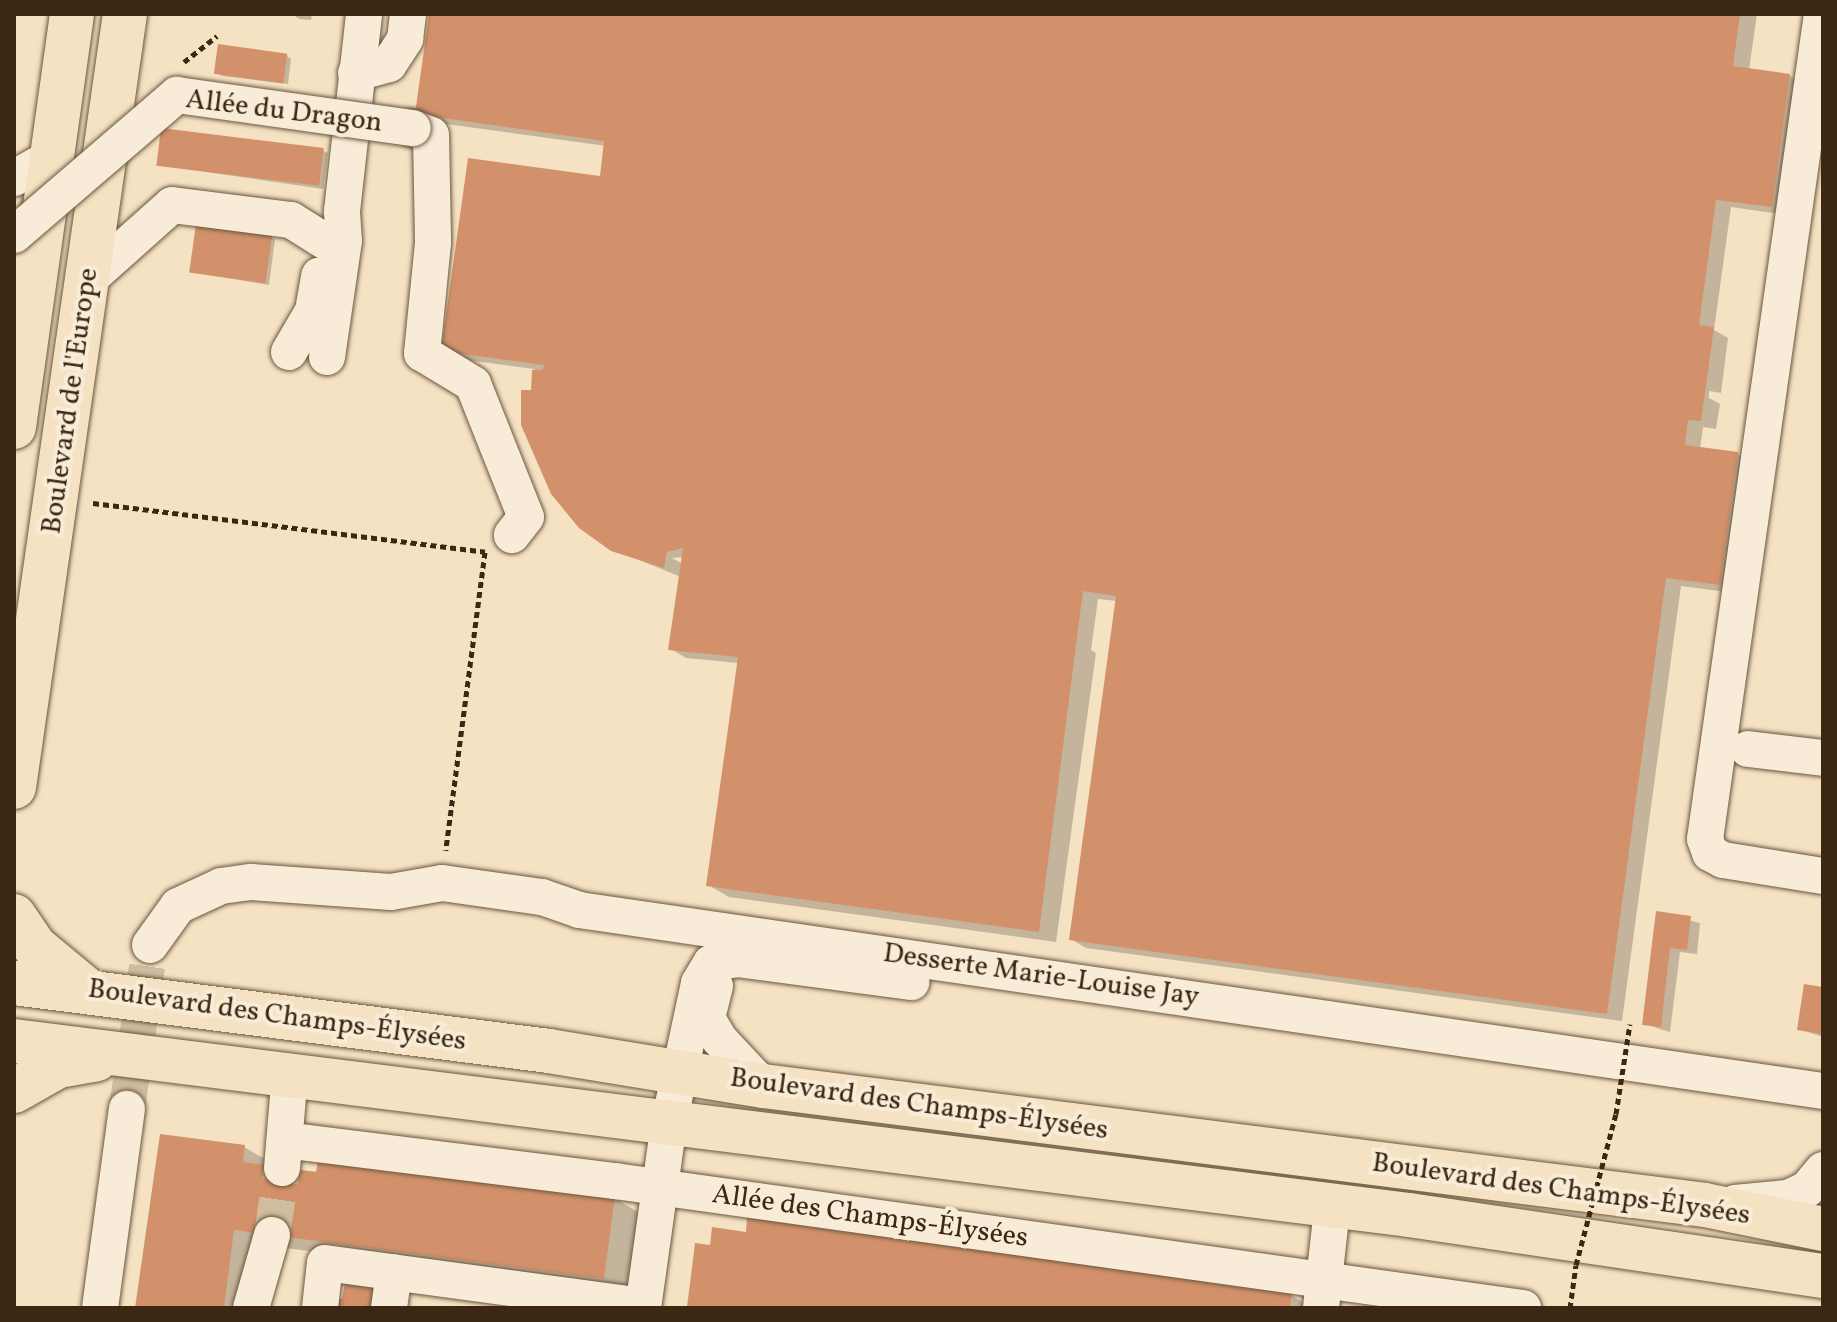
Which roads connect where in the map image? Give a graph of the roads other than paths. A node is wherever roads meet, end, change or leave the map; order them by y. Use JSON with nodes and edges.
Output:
{"nodes":[{"id":1,"x":72,"y":14,"type":"edge"},
{"id":2,"x":125,"y":14,"type":"edge"},
{"id":3,"x":364,"y":14,"type":"edge"},
{"id":4,"x":408,"y":14,"type":"edge"},
{"id":5,"x":1822,"y":14,"type":"edge"},
{"id":6,"x":356,"y":73,"type":"junction"},
{"id":7,"x":52,"y":157,"type":"junction"},
{"id":8,"x":14,"y":178,"type":"edge"},
{"id":9,"x":334,"y":227,"type":"junction"},
{"id":10,"x":14,"y":235,"type":"edge"},
{"id":11,"x":89,"y":279,"type":"junction"},
{"id":12,"x":289,"y":352,"type":"dead end"},
{"id":13,"x":327,"y":357,"type":"dead end"},
{"id":14,"x":17,"y":369,"type":"edge"},
{"id":15,"x":14,"y":427,"type":"edge"},
{"id":16,"x":512,"y":535,"type":"dead end"},
{"id":17,"x":1748,"y":749,"type":"dead end"},
{"id":18,"x":1823,"y":758,"type":"edge"},
{"id":19,"x":14,"y":787,"type":"edge"},
{"id":20,"x":1823,"y":876,"type":"edge"},
{"id":21,"x":14,"y":916,"type":"edge"},
{"id":22,"x":150,"y":945,"type":"tunnel mouth"},
{"id":23,"x":947,"y":962,"type":"junction"},
{"id":24,"x":911,"y":982,"type":"junction"},
{"id":25,"x":14,"y":983,"type":"edge"},
{"id":26,"x":87,"y":990,"type":"junction"},
{"id":27,"x":14,"y":1041,"type":"edge"},
{"id":28,"x":119,"y":1057,"type":"junction"},
{"id":29,"x":290,"y":1072,"type":"junction"},
{"id":30,"x":680,"y":1072,"type":"junction"},
{"id":31,"x":763,"y":1086,"type":"junction"},
{"id":32,"x":14,"y":1091,"type":"edge"},
{"id":33,"x":1819,"y":1091,"type":"edge"},
{"id":34,"x":127,"y":1109,"type":"tunnel mouth"},
{"id":35,"x":669,"y":1123,"type":"junction"},
{"id":36,"x":1823,"y":1170,"type":"edge"},
{"id":37,"x":659,"y":1187,"type":"junction"},
{"id":38,"x":1705,"y":1205,"type":"junction"},
{"id":39,"x":1332,"y":1208,"type":"junction"},
{"id":40,"x":1823,"y":1229,"type":"edge"},
{"id":41,"x":272,"y":1235,"type":"tunnel mouth"},
{"id":42,"x":394,"y":1272,"type":"junction"},
{"id":43,"x":1823,"y":1276,"type":"edge"},
{"id":44,"x":1323,"y":1294,"type":"edge"},
{"id":45,"x":643,"y":1307,"type":"edge"},
{"id":46,"x":100,"y":1308,"type":"edge"},
{"id":47,"x":251,"y":1308,"type":"edge"},
{"id":48,"x":320,"y":1308,"type":"edge"},
{"id":49,"x":389,"y":1308,"type":"edge"},
{"id":50,"x":1523,"y":1308,"type":"edge"}],
"edges":[{"from":1,"to":7,"type":"main road","name":"Boulevard de l'Europe"},
{"from":2,"to":11,"type":"main road","name":"Boulevard de l'Europe"},
{"from":3,"to":6,"type":"street"},
{"from":4,"to":6,"type":"street"},
{"from":5,"to":20,"type":"street"},
{"from":6,"to":9,"type":"street"},
{"from":7,"to":8,"type":"street"},
{"from":7,"to":14,"type":"main road","name":"Boulevard de l'Europe"},
{"from":9,"to":11,"type":"street"},
{"from":9,"to":12,"type":"street"},
{"from":9,"to":13,"type":"street"},
{"from":10,"to":16,"type":"street","name":"Allée du Dragon","bridge":true},
{"from":11,"to":19,"type":"main road","name":"Boulevard de l'Europe"},
{"from":14,"to":15,"type":"main road","name":"Boulevard de l'Europe"},
{"from":17,"to":18,"type":"street"},
{"from":21,"to":26,"type":"main road"},
{"from":22,"to":23,"type":"street","name":"Desserte Marie-Louise Jay"},
{"from":23,"to":24,"type":"street"},
{"from":23,"to":33,"type":"street","name":"Desserte Marie-Louise Jay"},
{"from":24,"to":30,"type":"street"},
{"from":24,"to":31,"type":"street"},
{"from":25,"to":26,"type":"main road","name":"Boulevard des Champs-Élysées"},
{"from":26,"to":30,"type":"main road","name":"Boulevard des Champs-Élysées"},
{"from":27,"to":28,"type":"main road","name":"Boulevard des Champs-Élysées"},
{"from":28,"to":29,"type":"main road","name":"Boulevard des Champs-Élysées"},
{"from":28,"to":32,"type":"main road"},
{"from":29,"to":35,"type":"main road","name":"Boulevard des Champs-Élysées"},
{"from":29,"to":37,"type":"street","name":"Allée des Champs-Élysées"},
{"from":30,"to":31,"type":"main road","name":"Boulevard des Champs-Élysées"},
{"from":30,"to":35,"type":"street"},
{"from":31,"to":38,"type":"main road","name":"Boulevard des Champs-Élysées"},
{"from":34,"to":46,"type":"street"},
{"from":35,"to":37,"type":"street"},
{"from":35,"to":39,"type":"main road","name":"Boulevard des Champs-Élysées"},
{"from":36,"to":38,"type":"street"},
{"from":37,"to":44,"type":"street","name":"Allée des Champs-Élysées"},
{"from":37,"to":45,"type":"street"},
{"from":38,"to":40,"type":"main road","name":"Boulevard des Champs-Élysées"},
{"from":39,"to":43,"type":"main road","name":"Boulevard des Champs-Élysées"},
{"from":39,"to":44,"type":"street"},
{"from":41,"to":47,"type":"street"},
{"from":42,"to":45,"type":"street"},
{"from":42,"to":48,"type":"street"},
{"from":42,"to":49,"type":"street"},
{"from":44,"to":50,"type":"street","name":"Allée des Champs-Élysées"}]}
